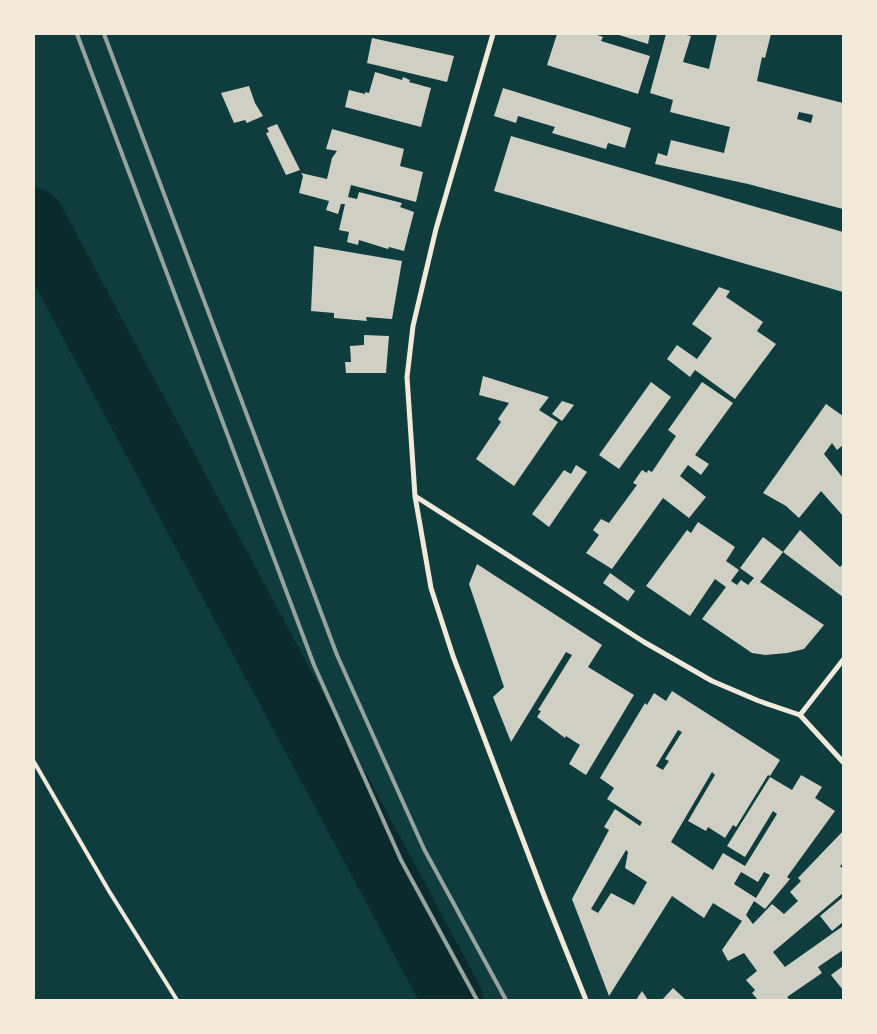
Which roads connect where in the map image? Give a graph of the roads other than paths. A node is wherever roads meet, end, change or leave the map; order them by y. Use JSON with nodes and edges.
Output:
{"nodes":[{"id":1,"x":493,"y":34,"type":"edge"},
{"id":2,"x":415,"y":496,"type":"junction"},
{"id":3,"x":843,"y":660,"type":"edge"},
{"id":4,"x":800,"y":715,"type":"junction"},
{"id":5,"x":34,"y":762,"type":"edge"},
{"id":6,"x":843,"y":762,"type":"edge"},
{"id":7,"x":177,"y":1000,"type":"edge"},
{"id":8,"x":586,"y":1000,"type":"edge"}],
"edges":[{"from":1,"to":2,"type":"street"},
{"from":2,"to":4,"type":"street"},
{"from":2,"to":8,"type":"street"},
{"from":3,"to":4,"type":"street"},
{"from":4,"to":6,"type":"street"},
{"from":5,"to":7,"type":"lane"}]}
